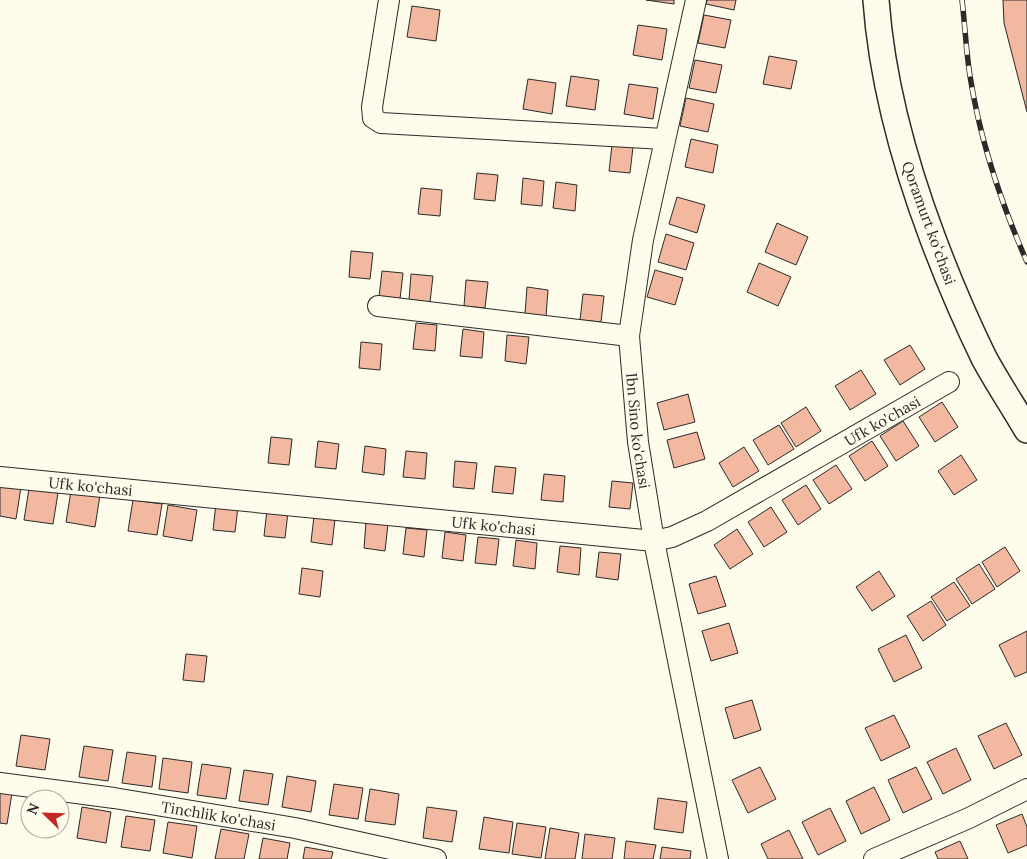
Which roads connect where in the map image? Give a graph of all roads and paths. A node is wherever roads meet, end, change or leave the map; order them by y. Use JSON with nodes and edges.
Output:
{"nodes":[{"id":1,"x":389,"y":0,"type":"edge"},
{"id":2,"x":696,"y":0,"type":"edge"},
{"id":3,"x":876,"y":0,"type":"edge"},
{"id":4,"x":884,"y":0,"type":"edge"},
{"id":5,"x":664,"y":139,"type":"junction"},
{"id":6,"x":378,"y":306,"type":"dead end"},
{"id":7,"x":629,"y":336,"type":"junction"},
{"id":8,"x":949,"y":382,"type":"dead end"},
{"id":9,"x":1027,"y":414,"type":"edge"},
{"id":10,"x":1027,"y":430,"type":"edge"},
{"id":11,"x":0,"y":477,"type":"edge"},
{"id":12,"x":654,"y":541,"type":"junction"},
{"id":13,"x":0,"y":783,"type":"edge"},
{"id":14,"x":1027,"y":789,"type":"edge"},
{"id":15,"x":436,"y":859,"type":"edge"},
{"id":16,"x":718,"y":859,"type":"edge"},
{"id":17,"x":874,"y":859,"type":"edge"}],
"edges":[{"from":1,"to":5,"type":"street"},
{"from":2,"to":5,"type":"street","name":"Ibn Sino ko'chasi"},
{"from":3,"to":10,"type":"main road","name":"Qoramurt koʻchasi"},
{"from":4,"to":9,"type":"main road","name":"Qoramurt koʻchasi"},
{"from":5,"to":7,"type":"street","name":"Ibn Sino ko'chasi"},
{"from":6,"to":7,"type":"street"},
{"from":7,"to":12,"type":"street","name":"Ibn Sino ko'chasi"},
{"from":8,"to":12,"type":"street","name":"Ufk ko'chasi"},
{"from":11,"to":12,"type":"street","name":"Ufk ko'chasi"},
{"from":12,"to":16,"type":"street","name":"Ibn Sino ko'chasi"},
{"from":13,"to":15,"type":"street","name":"Tinchlik ko'chasi"},
{"from":14,"to":17,"type":"street"}]}
